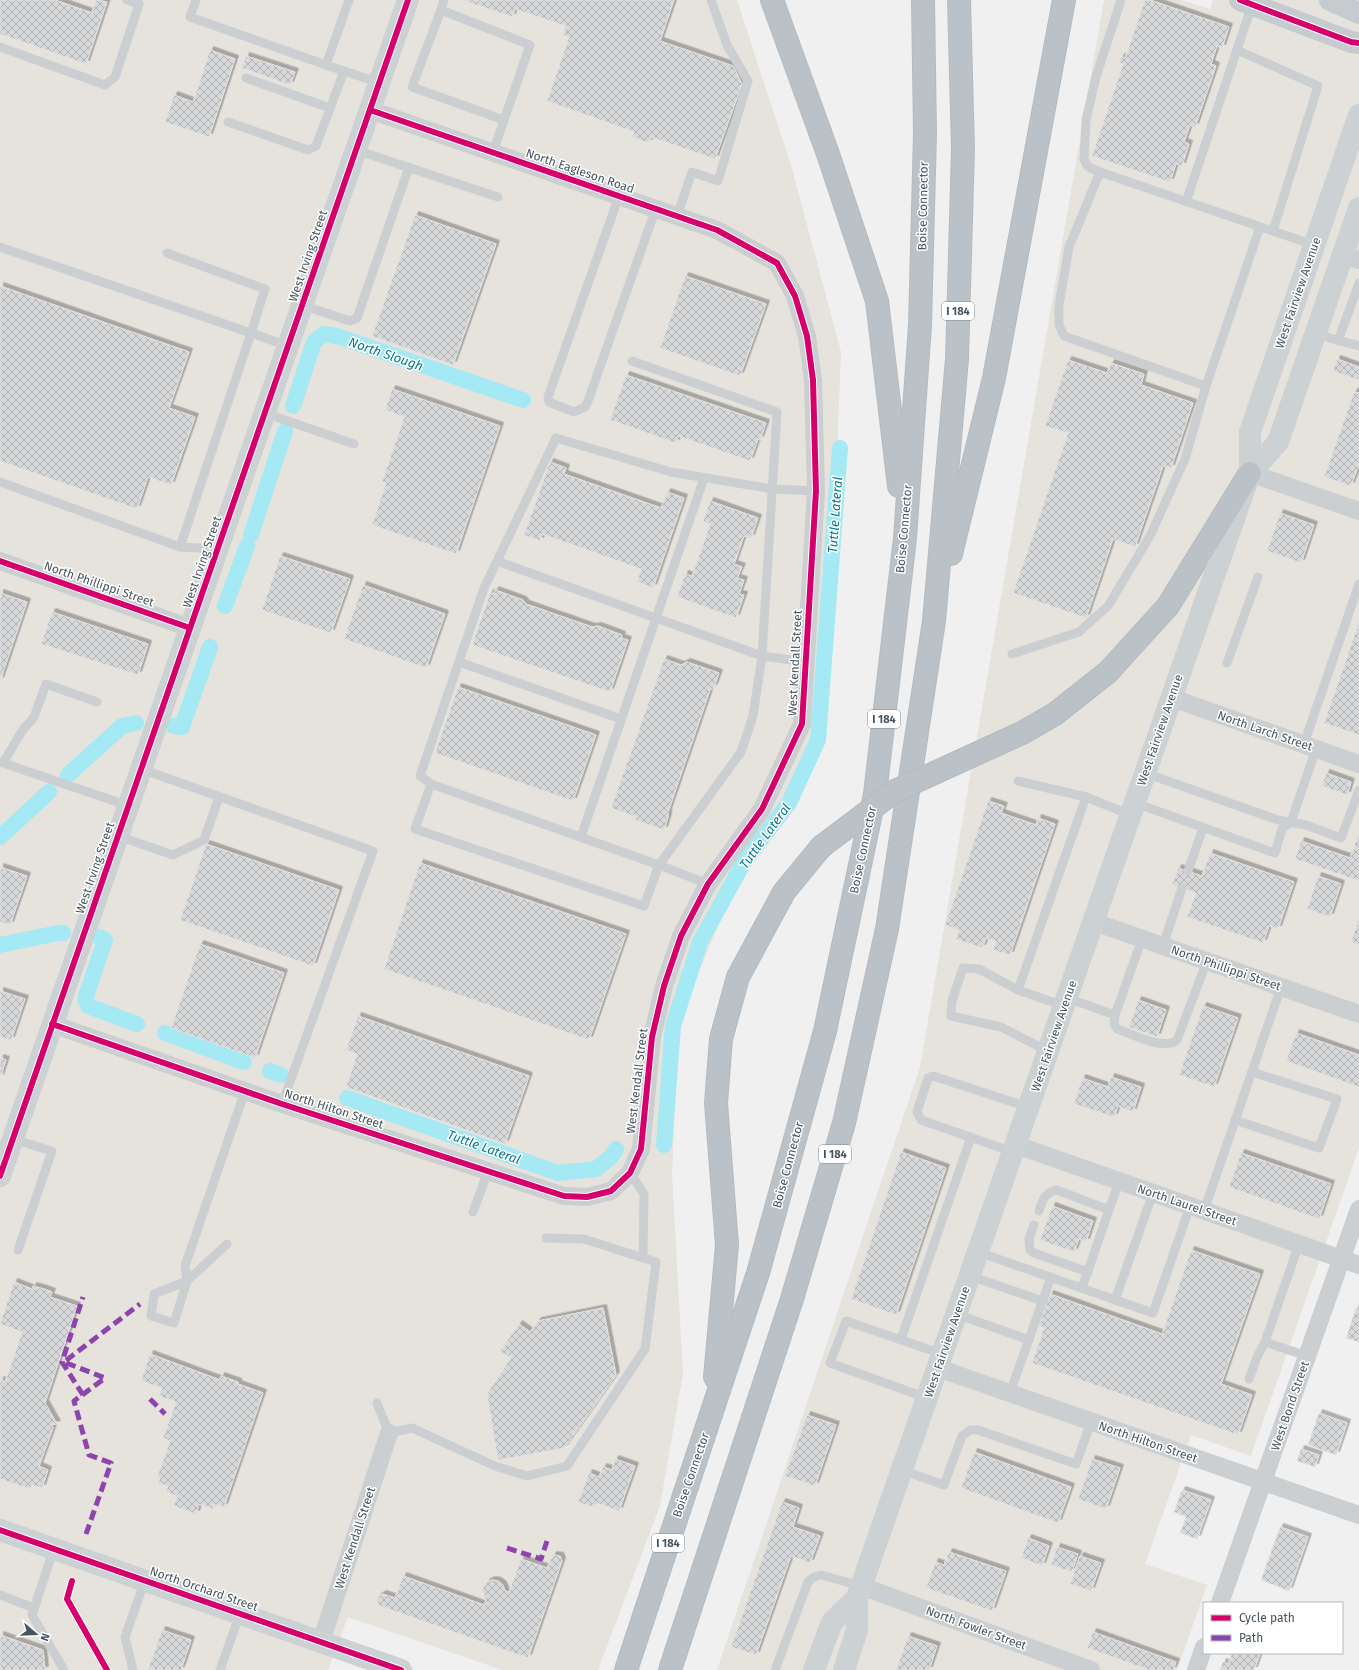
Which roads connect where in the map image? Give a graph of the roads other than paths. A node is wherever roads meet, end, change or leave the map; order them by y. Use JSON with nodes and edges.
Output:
{"nodes":[{"id":1,"x":127,"y":0,"type":"edge"},
{"id":2,"x":196,"y":0,"type":"edge"},
{"id":3,"x":349,"y":0,"type":"edge"},
{"id":4,"x":408,"y":0,"type":"edge"},
{"id":5,"x":444,"y":0,"type":"edge"},
{"id":6,"x":712,"y":0,"type":"edge"},
{"id":7,"x":772,"y":0,"type":"edge"},
{"id":8,"x":923,"y":0,"type":"edge"},
{"id":9,"x":959,"y":0,"type":"edge"},
{"id":10,"x":1064,"y":0,"type":"edge"},
{"id":11,"x":1121,"y":0,"type":"edge"},
{"id":12,"x":1330,"y":0,"type":"edge"},
{"id":13,"x":140,"y":2,"type":"edge"},
{"id":14,"x":1246,"y":2,"type":"edge"},
{"id":15,"x":441,"y":10,"type":"junction"},
{"id":16,"x":1359,"y":13,"type":"edge"},
{"id":17,"x":1359,"y":43,"type":"edge"},
{"id":18,"x":0,"y":47,"type":"edge"},
{"id":19,"x":1237,"y":50,"type":"junction"},
{"id":20,"x":326,"y":65,"type":"junction"},
{"id":21,"x":344,"y":71,"type":"junction"},
{"id":22,"x":246,"y":78,"type":"dead end"},
{"id":23,"x":380,"y":83,"type":"junction"},
{"id":24,"x":330,"y":108,"type":"junction"},
{"id":25,"x":370,"y":110,"type":"junction"},
{"id":26,"x":1359,"y":115,"type":"edge"},
{"id":27,"x":504,"y":120,"type":"junction"},
{"id":28,"x":228,"y":122,"type":"dead end"},
{"id":29,"x":356,"y":150,"type":"junction"},
{"id":30,"x":493,"y":152,"type":"junction"},
{"id":31,"x":409,"y":167,"type":"junction"},
{"id":32,"x":1100,"y":172,"type":"junction"},
{"id":33,"x":619,"y":196,"type":"junction"},
{"id":34,"x":498,"y":197,"type":"dead end"},
{"id":35,"x":1186,"y":202,"type":"junction"},
{"id":36,"x":656,"y":208,"type":"junction"},
{"id":37,"x":1359,"y":208,"type":"edge"},
{"id":38,"x":677,"y":216,"type":"junction"},
{"id":39,"x":1260,"y":227,"type":"junction"},
{"id":40,"x":1273,"y":231,"type":"junction"},
{"id":41,"x":1314,"y":246,"type":"junction"},
{"id":42,"x":0,"y":247,"type":"edge"},
{"id":43,"x":167,"y":253,"type":"dead end"},
{"id":44,"x":1351,"y":258,"type":"edge"},
{"id":45,"x":777,"y":263,"type":"joint"},
{"id":46,"x":1359,"y":283,"type":"edge"},
{"id":47,"x":302,"y":305,"type":"junction"},
{"id":48,"x":251,"y":333,"type":"junction"},
{"id":49,"x":1315,"y":334,"type":"junction"},
{"id":50,"x":1338,"y":341,"type":"junction"},
{"id":51,"x":288,"y":346,"type":"junction"},
{"id":52,"x":1359,"y":346,"type":"edge"},
{"id":53,"x":632,"y":361,"type":"dead end"},
{"id":54,"x":1206,"y":386,"type":"junction"},
{"id":55,"x":265,"y":413,"type":"junction"},
{"id":56,"x":354,"y":444,"type":"dead end"},
{"id":57,"x":1250,"y":473,"type":"junction"},
{"id":58,"x":704,"y":478,"type":"junction"},
{"id":59,"x":0,"y":482,"type":"edge"},
{"id":60,"x":772,"y":488,"type":"junction"},
{"id":61,"x":816,"y":492,"type":"junction"},
{"id":62,"x":1359,"y":511,"type":"edge"},
{"id":63,"x":905,"y":538,"type":"junction"},
{"id":64,"x":180,"y":547,"type":"junction"},
{"id":65,"x":216,"y":554,"type":"junction"},
{"id":66,"x":0,"y":561,"type":"edge"},
{"id":67,"x":498,"y":561,"type":"junction"},
{"id":68,"x":1258,"y":577,"type":"dead end"},
{"id":69,"x":1359,"y":584,"type":"edge"},
{"id":70,"x":656,"y":617,"type":"junction"},
{"id":71,"x":934,"y":621,"type":"junction"},
{"id":72,"x":190,"y":628,"type":"junction"},
{"id":73,"x":1012,"y":654,"type":"dead end"},
{"id":74,"x":762,"y":656,"type":"junction"},
{"id":75,"x":459,"y":662,"type":"junction"},
{"id":76,"x":806,"y":662,"type":"junction"},
{"id":77,"x":1228,"y":664,"type":"dead end"},
{"id":78,"x":1172,"y":698,"type":"junction"},
{"id":79,"x":97,"y":702,"type":"dead end"},
{"id":80,"x":621,"y":719,"type":"junction"},
{"id":81,"x":1310,"y":747,"type":"junction"},
{"id":82,"x":2,"y":763,"type":"edge"},
{"id":83,"x":1359,"y":764,"type":"edge"},
{"id":84,"x":141,"y":770,"type":"junction"},
{"id":85,"x":1145,"y":773,"type":"junction"},
{"id":86,"x":1018,"y":781,"type":"dead end"},
{"id":87,"x":431,"y":784,"type":"junction"},
{"id":88,"x":1359,"y":790,"type":"edge"},
{"id":89,"x":219,"y":797,"type":"junction"},
{"id":90,"x":1086,"y":797,"type":"junction"},
{"id":91,"x":129,"y":806,"type":"junction"},
{"id":92,"x":1133,"y":809,"type":"junction"},
{"id":93,"x":1291,"y":822,"type":"junction"},
{"id":94,"x":1203,"y":828,"type":"junction"},
{"id":95,"x":118,"y":836,"type":"junction"},
{"id":96,"x":581,"y":837,"type":"junction"},
{"id":97,"x":659,"y":864,"type":"junction"},
{"id":98,"x":1188,"y":871,"type":"dead end"},
{"id":99,"x":708,"y":884,"type":"junction"},
{"id":100,"x":1182,"y":888,"type":"dead end"},
{"id":101,"x":1094,"y":922,"type":"junction"},
{"id":102,"x":1142,"y":938,"type":"junction"},
{"id":103,"x":1163,"y":946,"type":"junction"},
{"id":104,"x":1207,"y":961,"type":"junction"},
{"id":105,"x":1281,"y":987,"type":"junction"},
{"id":106,"x":1018,"y":990,"type":"junction"},
{"id":107,"x":1065,"y":1002,"type":"junction"},
{"id":108,"x":1359,"y":1014,"type":"edge"},
{"id":109,"x":1115,"y":1015,"type":"junction"},
{"id":110,"x":52,"y":1024,"type":"junction"},
{"id":111,"x":1048,"y":1051,"type":"junction"},
{"id":112,"x":1252,"y":1072,"type":"junction"},
{"id":113,"x":245,"y":1091,"type":"junction"},
{"id":114,"x":282,"y":1104,"type":"junction"},
{"id":115,"x":1028,"y":1107,"type":"junction"},
{"id":116,"x":1235,"y":1120,"type":"junction"},
{"id":117,"x":971,"y":1138,"type":"junction"},
{"id":118,"x":13,"y":1139,"type":"junction"},
{"id":119,"x":1014,"y":1148,"type":"junction"},
{"id":120,"x":488,"y":1171,"type":"junction"},
{"id":121,"x":630,"y":1173,"type":"junction"},
{"id":122,"x":0,"y":1176,"type":"edge"},
{"id":123,"x":1119,"y":1181,"type":"junction"},
{"id":124,"x":611,"y":1191,"type":"joint"},
{"id":125,"x":1153,"y":1193,"type":"junction"},
{"id":126,"x":1197,"y":1208,"type":"junction"},
{"id":127,"x":1359,"y":1209,"type":"edge"},
{"id":128,"x":1109,"y":1210,"type":"junction"},
{"id":129,"x":1039,"y":1211,"type":"dead end"},
{"id":130,"x":473,"y":1212,"type":"dead end"},
{"id":131,"x":1034,"y":1225,"type":"dead end"},
{"id":132,"x":546,"y":1238,"type":"dead end"},
{"id":133,"x":227,"y":1244,"type":"dead end"},
{"id":134,"x":1299,"y":1244,"type":"junction"},
{"id":135,"x":18,"y":1250,"type":"dead end"},
{"id":136,"x":978,"y":1252,"type":"junction"},
{"id":137,"x":644,"y":1258,"type":"junction"},
{"id":138,"x":1342,"y":1258,"type":"junction"},
{"id":139,"x":1359,"y":1265,"type":"edge"},
{"id":140,"x":1088,"y":1272,"type":"junction"},
{"id":141,"x":970,"y":1276,"type":"junction"},
{"id":142,"x":1051,"y":1278,"type":"junction"},
{"id":143,"x":187,"y":1281,"type":"junction"},
{"id":144,"x":1082,"y":1288,"type":"junction"},
{"id":145,"x":1115,"y":1300,"type":"junction"},
{"id":146,"x":1043,"y":1302,"type":"junction"},
{"id":147,"x":956,"y":1314,"type":"junction"},
{"id":148,"x":901,"y":1339,"type":"junction"},
{"id":149,"x":1029,"y":1340,"type":"junction"},
{"id":150,"x":1265,"y":1342,"type":"junction"},
{"id":151,"x":1308,"y":1356,"type":"junction"},
{"id":152,"x":940,"y":1361,"type":"junction"},
{"id":153,"x":1249,"y":1379,"type":"dead end"},
{"id":154,"x":1010,"y":1393,"type":"junction"},
{"id":155,"x":927,"y":1398,"type":"junction"},
{"id":156,"x":377,"y":1404,"type":"dead end"},
{"id":157,"x":711,"y":1417,"type":"junction"},
{"id":158,"x":1091,"y":1422,"type":"junction"},
{"id":159,"x":389,"y":1433,"type":"junction"},
{"id":160,"x":902,"y":1470,"type":"junction"},
{"id":161,"x":1264,"y":1482,"type":"junction"},
{"id":162,"x":1359,"y":1515,"type":"edge"},
{"id":163,"x":0,"y":1530,"type":"edge"},
{"id":164,"x":54,"y":1548,"type":"junction"},
{"id":165,"x":145,"y":1580,"type":"junction"},
{"id":166,"x":859,"y":1592,"type":"junction"},
{"id":167,"x":0,"y":1596,"type":"edge"},
{"id":168,"x":1220,"y":1602,"type":"edge"},
{"id":169,"x":34,"y":1608,"type":"junction"},
{"id":170,"x":240,"y":1614,"type":"junction"},
{"id":171,"x":321,"y":1642,"type":"junction"},
{"id":172,"x":345,"y":1650,"type":"junction"},
{"id":173,"x":1203,"y":1650,"type":"edge"},
{"id":174,"x":64,"y":1670,"type":"edge"},
{"id":175,"x":133,"y":1670,"type":"edge"},
{"id":176,"x":220,"y":1670,"type":"edge"},
{"id":177,"x":369,"y":1670,"type":"edge"},
{"id":178,"x":400,"y":1670,"type":"edge"},
{"id":179,"x":626,"y":1670,"type":"edge"},
{"id":180,"x":670,"y":1670,"type":"edge"},
{"id":181,"x":775,"y":1670,"type":"edge"},
{"id":182,"x":814,"y":1670,"type":"edge"},
{"id":183,"x":844,"y":1670,"type":"edge"},
{"id":184,"x":1091,"y":1670,"type":"edge"},
{"id":185,"x":1196,"y":1670,"type":"edge"}],
"edges":[{"from":1,"to":13,"type":"lane"},
{"from":2,"to":20,"type":"lane"},
{"from":3,"to":20,"type":"lane"},
{"from":4,"to":23,"type":"main road","name":"West Irving Street"},
{"from":5,"to":15,"type":"lane"},
{"from":6,"to":38,"type":"lane"},
{"from":7,"to":63,"type":"highway"},
{"from":8,"to":63,"type":"highway","name":"Boise Connector","number":"I 184"},
{"from":9,"to":71,"type":"highway","number":"I 184"},
{"from":10,"to":71,"type":"highway"},
{"from":11,"to":32,"type":"lane"},
{"from":12,"to":16,"type":"main road"},
{"from":13,"to":18,"type":"lane"},
{"from":14,"to":17,"type":"main road"},
{"from":14,"to":19,"type":"lane"},
{"from":15,"to":27,"type":"lane"},
{"from":15,"to":27,"type":"lane"},
{"from":19,"to":35,"type":"lane"},
{"from":19,"to":40,"type":"lane"},
{"from":20,"to":21,"type":"lane"},
{"from":21,"to":23,"type":"lane"},
{"from":21,"to":24,"type":"lane"},
{"from":22,"to":24,"type":"lane"},
{"from":23,"to":25,"type":"main road","name":"West Irving Street"},
{"from":24,"to":28,"type":"lane"},
{"from":25,"to":29,"type":"main road","name":"West Irving Street"},
{"from":25,"to":30,"type":"street","name":"North Eagleson Road"},
{"from":26,"to":41,"type":"main road","name":"West Fairview Avenue"},
{"from":27,"to":30,"type":"lane"},
{"from":29,"to":31,"type":"lane"},
{"from":29,"to":47,"type":"main road","name":"West Irving Street"},
{"from":30,"to":33,"type":"street","name":"North Eagleson Road"},
{"from":31,"to":34,"type":"lane"},
{"from":31,"to":47,"type":"lane"},
{"from":32,"to":35,"type":"lane"},
{"from":32,"to":54,"type":"lane"},
{"from":33,"to":36,"type":"street","name":"North Eagleson Road"},
{"from":33,"to":36,"type":"lane"},
{"from":35,"to":39,"type":"lane"},
{"from":36,"to":38,"type":"street","name":"North Eagleson Road"},
{"from":37,"to":44,"type":"main road","name":"West Fairview Avenue"},
{"from":38,"to":45,"type":"street","name":"North Eagleson Road"},
{"from":39,"to":40,"type":"lane"},
{"from":39,"to":54,"type":"lane"},
{"from":40,"to":41,"type":"lane"},
{"from":41,"to":57,"type":"main road","name":"West Fairview Avenue"},
{"from":42,"to":48,"type":"lane"},
{"from":43,"to":48,"type":"lane"},
{"from":44,"to":49,"type":"main road","name":"West Fairview Avenue"},
{"from":45,"to":61,"type":"street","name":"West Kendall Street"},
{"from":46,"to":50,"type":"lane"},
{"from":47,"to":51,"type":"main road","name":"West Irving Street"},
{"from":48,"to":51,"type":"lane"},
{"from":48,"to":64,"type":"lane"},
{"from":49,"to":50,"type":"lane"},
{"from":49,"to":57,"type":"main road","name":"West Fairview Avenue"},
{"from":50,"to":52,"type":"lane"},
{"from":51,"to":55,"type":"main road","name":"West Irving Street"},
{"from":53,"to":60,"type":"lane"},
{"from":54,"to":73,"type":"lane"},
{"from":55,"to":56,"type":"lane"},
{"from":55,"to":65,"type":"main road","name":"West Irving Street"},
{"from":57,"to":62,"type":"street"},
{"from":57,"to":78,"type":"main road","name":"West Fairview Avenue"},
{"from":57,"to":157,"type":"highway","bridge":true},
{"from":58,"to":60,"type":"lane"},
{"from":58,"to":67,"type":"lane"},
{"from":58,"to":70,"type":"lane"},
{"from":59,"to":64,"type":"lane"},
{"from":60,"to":61,"type":"lane"},
{"from":60,"to":74,"type":"lane"},
{"from":61,"to":76,"type":"street","name":"West Kendall Street"},
{"from":63,"to":157,"type":"highway","name":"Boise Connector","number":"I 184"},
{"from":64,"to":65,"type":"lane"},
{"from":65,"to":72,"type":"main road","name":"West Irving Street"},
{"from":66,"to":72,"type":"street","name":"North Phillippi Street"},
{"from":67,"to":70,"type":"lane"},
{"from":67,"to":75,"type":"lane"},
{"from":68,"to":77,"type":"lane"},
{"from":69,"to":81,"type":"lane"},
{"from":70,"to":74,"type":"lane"},
{"from":70,"to":80,"type":"lane"},
{"from":71,"to":180,"type":"highway","number":"I 184"},
{"from":72,"to":84,"type":"main road","name":"West Irving Street"},
{"from":74,"to":76,"type":"lane"},
{"from":74,"to":97,"type":"lane"},
{"from":75,"to":80,"type":"lane"},
{"from":75,"to":87,"type":"lane"},
{"from":76,"to":99,"type":"street","name":"West Kendall Street"},
{"from":78,"to":81,"type":"street","name":"North Larch Street"},
{"from":78,"to":85,"type":"main road","name":"West Fairview Avenue"},
{"from":79,"to":82,"type":"lane"},
{"from":80,"to":96,"type":"lane"},
{"from":81,"to":83,"type":"street","name":"North Larch Street"},
{"from":81,"to":93,"type":"lane"},
{"from":82,"to":91,"type":"lane"},
{"from":84,"to":89,"type":"lane"},
{"from":84,"to":91,"type":"main road","name":"West Irving Street"},
{"from":85,"to":92,"type":"main road","name":"West Fairview Avenue"},
{"from":85,"to":93,"type":"lane"},
{"from":86,"to":90,"type":"lane"},
{"from":87,"to":96,"type":"lane"},
{"from":87,"to":97,"type":"lane"},
{"from":88,"to":93,"type":"lane"},
{"from":89,"to":95,"type":"lane"},
{"from":89,"to":114,"type":"lane"},
{"from":90,"to":92,"type":"lane"},
{"from":90,"to":106,"type":"lane"},
{"from":91,"to":95,"type":"main road","name":"West Irving Street"},
{"from":92,"to":94,"type":"lane"},
{"from":92,"to":101,"type":"main road","name":"West Fairview Avenue"},
{"from":93,"to":94,"type":"lane"},
{"from":94,"to":98,"type":"lane"},
{"from":95,"to":110,"type":"main road","name":"West Irving Street"},
{"from":96,"to":97,"type":"lane"},
{"from":97,"to":99,"type":"lane"},
{"from":99,"to":121,"type":"street","name":"West Kendall Street"},
{"from":100,"to":103,"type":"lane"},
{"from":101,"to":102,"type":"street","name":"North Phillippi Street"},
{"from":101,"to":107,"type":"main road","name":"West Fairview Avenue"},
{"from":102,"to":103,"type":"street","name":"North Phillippi Street"},
{"from":102,"to":109,"type":"lane"},
{"from":103,"to":104,"type":"street","name":"North Phillippi Street"},
{"from":104,"to":105,"type":"street","name":"North Phillippi Street"},
{"from":104,"to":109,"type":"lane"},
{"from":105,"to":108,"type":"street","name":"North Phillippi Street"},
{"from":105,"to":112,"type":"lane"},
{"from":106,"to":107,"type":"lane"},
{"from":106,"to":111,"type":"lane"},
{"from":107,"to":109,"type":"lane"},
{"from":107,"to":111,"type":"main road","name":"West Fairview Avenue"},
{"from":110,"to":113,"type":"street","name":"North Hilton Street"},
{"from":110,"to":118,"type":"main road","name":"West Irving Street"},
{"from":111,"to":115,"type":"main road","name":"West Fairview Avenue"},
{"from":112,"to":116,"type":"lane"},
{"from":112,"to":116,"type":"lane"},
{"from":113,"to":114,"type":"street","name":"North Hilton Street"},
{"from":113,"to":143,"type":"lane"},
{"from":114,"to":120,"type":"street","name":"North Hilton Street"},
{"from":115,"to":117,"type":"lane"},
{"from":115,"to":119,"type":"main road","name":"West Fairview Avenue"},
{"from":116,"to":126,"type":"lane"},
{"from":117,"to":119,"type":"lane"},
{"from":117,"to":148,"type":"lane"},
{"from":118,"to":122,"type":"main road","name":"West Irving Street"},
{"from":118,"to":135,"type":"lane"},
{"from":119,"to":123,"type":"street","name":"North Laurel Street"},
{"from":119,"to":136,"type":"main road","name":"West Fairview Avenue"},
{"from":120,"to":124,"type":"street","name":"North Hilton Street"},
{"from":120,"to":130,"type":"lane"},
{"from":121,"to":124,"type":"street","name":"West Kendall Street"},
{"from":121,"to":137,"type":"lane"},
{"from":123,"to":125,"type":"street","name":"North Laurel Street"},
{"from":123,"to":128,"type":"lane"},
{"from":125,"to":126,"type":"street","name":"North Laurel Street"},
{"from":125,"to":145,"type":"lane"},
{"from":126,"to":134,"type":"street","name":"North Laurel Street"},
{"from":126,"to":145,"type":"lane"},
{"from":127,"to":138,"type":"street","name":"West Bond Street"},
{"from":128,"to":129,"type":"lane"},
{"from":128,"to":140,"type":"lane"},
{"from":131,"to":140,"type":"lane"},
{"from":132,"to":137,"type":"lane"},
{"from":133,"to":143,"type":"lane"},
{"from":134,"to":138,"type":"street","name":"North Laurel Street"},
{"from":134,"to":150,"type":"lane"},
{"from":136,"to":141,"type":"main road","name":"West Fairview Avenue"},
{"from":136,"to":142,"type":"lane"},
{"from":137,"to":159,"type":"lane"},
{"from":138,"to":139,"type":"street","name":"North Laurel Street"},
{"from":138,"to":151,"type":"street","name":"West Bond Street"},
{"from":140,"to":144,"type":"lane"},
{"from":141,"to":146,"type":"lane"},
{"from":141,"to":147,"type":"main road","name":"West Fairview Avenue"},
{"from":142,"to":144,"type":"lane"},
{"from":142,"to":146,"type":"lane"},
{"from":143,"to":143,"type":"lane"},
{"from":144,"to":145,"type":"lane"},
{"from":146,"to":149,"type":"lane"},
{"from":147,"to":149,"type":"lane"},
{"from":147,"to":152,"type":"main road","name":"West Fairview Avenue"},
{"from":148,"to":152,"type":"lane"},
{"from":148,"to":155,"type":"lane"},
{"from":149,"to":154,"type":"lane"},
{"from":150,"to":151,"type":"lane"},
{"from":150,"to":153,"type":"lane"},
{"from":151,"to":161,"type":"street","name":"West Bond Street"},
{"from":152,"to":154,"type":"street","name":"North Hilton Street"},
{"from":152,"to":155,"type":"main road","name":"West Fairview Avenue"},
{"from":154,"to":158,"type":"street","name":"North Hilton Street"},
{"from":155,"to":160,"type":"main road","name":"West Fairview Avenue"},
{"from":156,"to":159,"type":"lane"},
{"from":157,"to":179,"type":"highway","name":"Boise Connector","number":"I 184"},
{"from":158,"to":160,"type":"lane"},
{"from":158,"to":161,"type":"street","name":"North Hilton Street"},
{"from":159,"to":171,"type":"street","name":"West Kendall Street"},
{"from":160,"to":166,"type":"main road","name":"West Fairview Avenue"},
{"from":161,"to":162,"type":"street","name":"North Hilton Street"},
{"from":161,"to":168,"type":"street","name":"West Bond Street"},
{"from":163,"to":164,"type":"main road","name":"North Orchard Street"},
{"from":164,"to":165,"type":"main road","name":"North Orchard Street"},
{"from":164,"to":169,"type":"lane"},
{"from":165,"to":170,"type":"main road","name":"North Orchard Street"},
{"from":165,"to":175,"type":"lane"},
{"from":166,"to":181,"type":"lane"},
{"from":166,"to":182,"type":"main road","name":"West Fairview Avenue"},
{"from":166,"to":183,"type":"main road","name":"West Fairview Avenue"},
{"from":166,"to":184,"type":"street","name":"North Fowler Street"},
{"from":167,"to":169,"type":"lane"},
{"from":169,"to":174,"type":"lane"},
{"from":170,"to":171,"type":"main road","name":"North Orchard Street"},
{"from":170,"to":176,"type":"lane"},
{"from":171,"to":172,"type":"main road","name":"North Orchard Street"},
{"from":172,"to":177,"type":"main road"},
{"from":172,"to":178,"type":"main road","name":"North Orchard Street"},
{"from":173,"to":185,"type":"street"}]}
